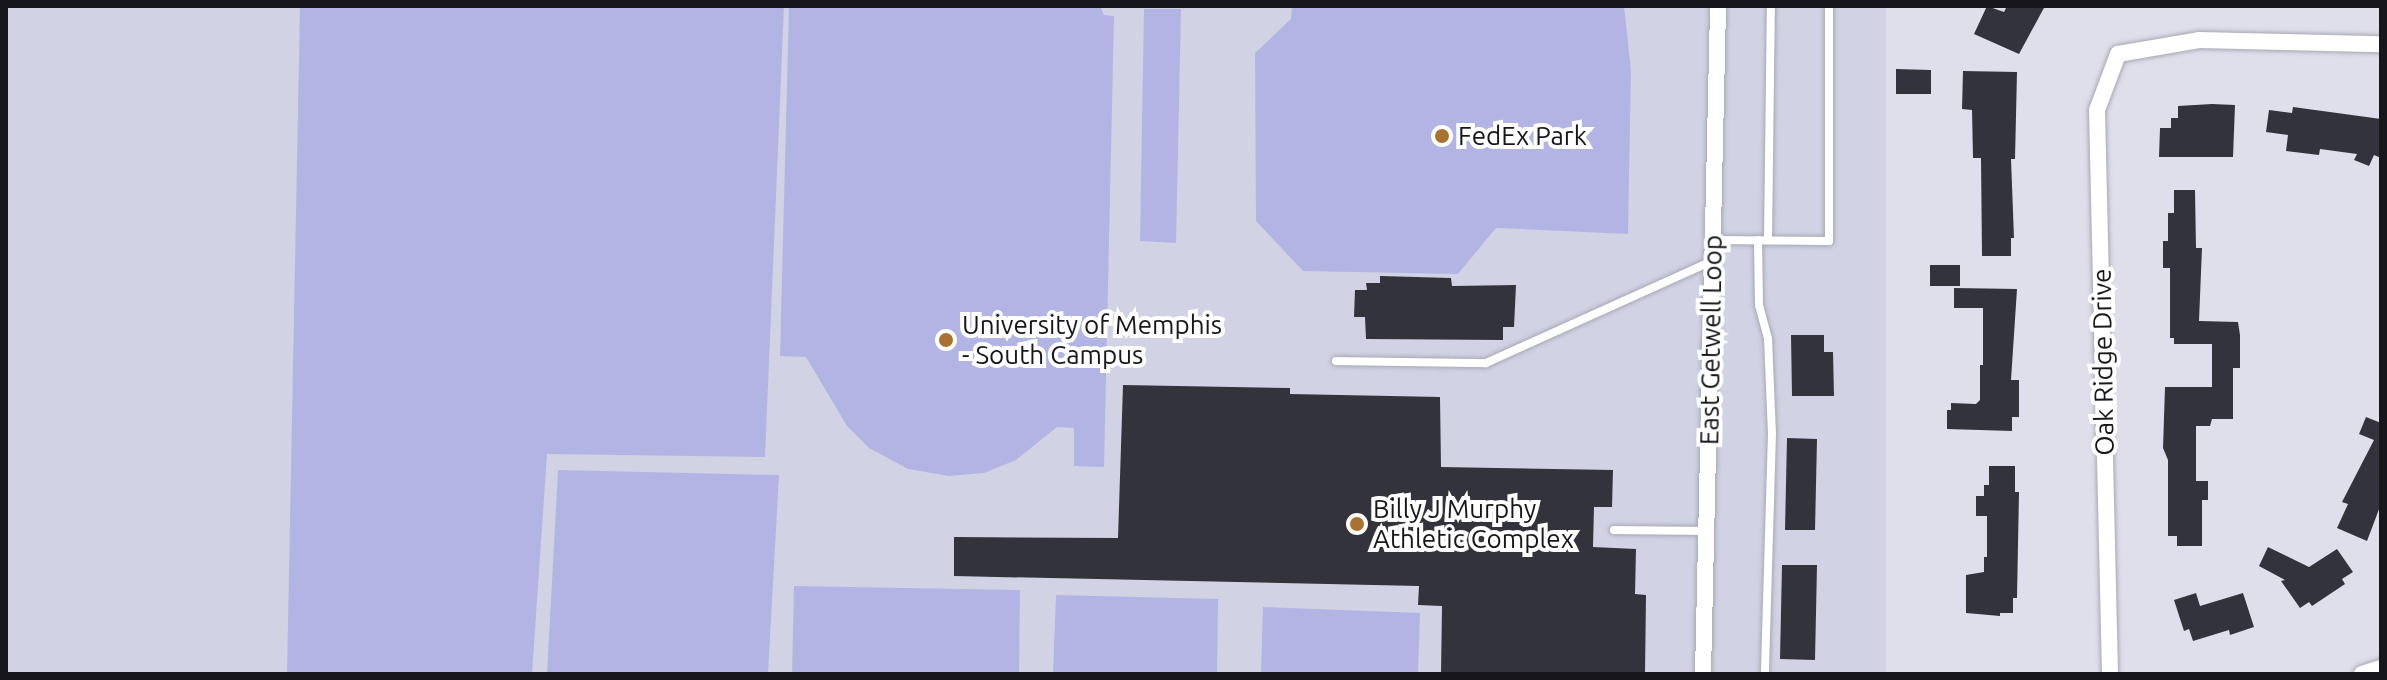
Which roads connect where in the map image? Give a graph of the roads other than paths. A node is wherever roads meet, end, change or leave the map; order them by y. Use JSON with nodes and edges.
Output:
{"nodes":[{"id":1,"x":1718,"y":6,"type":"edge"},
{"id":2,"x":1771,"y":6,"type":"edge"},
{"id":3,"x":1829,"y":6,"type":"edge"},
{"id":4,"x":2381,"y":44,"type":"edge"},
{"id":5,"x":1713,"y":240,"type":"junction"},
{"id":6,"x":1758,"y":240,"type":"junction"},
{"id":7,"x":1768,"y":240,"type":"junction"},
{"id":8,"x":1713,"y":260,"type":"junction"},
{"id":9,"x":1336,"y":361,"type":"dead end"},
{"id":10,"x":1614,"y":530,"type":"dead end"},
{"id":11,"x":1706,"y":531,"type":"junction"},
{"id":12,"x":2381,"y":668,"type":"edge"},
{"id":13,"x":1703,"y":674,"type":"edge"},
{"id":14,"x":1765,"y":674,"type":"edge"},
{"id":15,"x":2110,"y":674,"type":"edge"},
{"id":16,"x":2362,"y":674,"type":"edge"}],
"edges":[{"from":1,"to":5,"type":"street","name":"East Getwell Loop"},
{"from":2,"to":7,"type":"lane"},
{"from":3,"to":7,"type":"lane"},
{"from":4,"to":15,"type":"street","name":"Oak Ridge Drive"},
{"from":5,"to":6,"type":"lane"},
{"from":5,"to":8,"type":"street","name":"East Getwell Loop"},
{"from":6,"to":7,"type":"lane"},
{"from":6,"to":14,"type":"lane"},
{"from":8,"to":9,"type":"lane"},
{"from":8,"to":11,"type":"street","name":"East Getwell Loop"},
{"from":10,"to":11,"type":"lane"},
{"from":11,"to":13,"type":"street","name":"East Getwell Loop"},
{"from":12,"to":16,"type":"street"}]}
